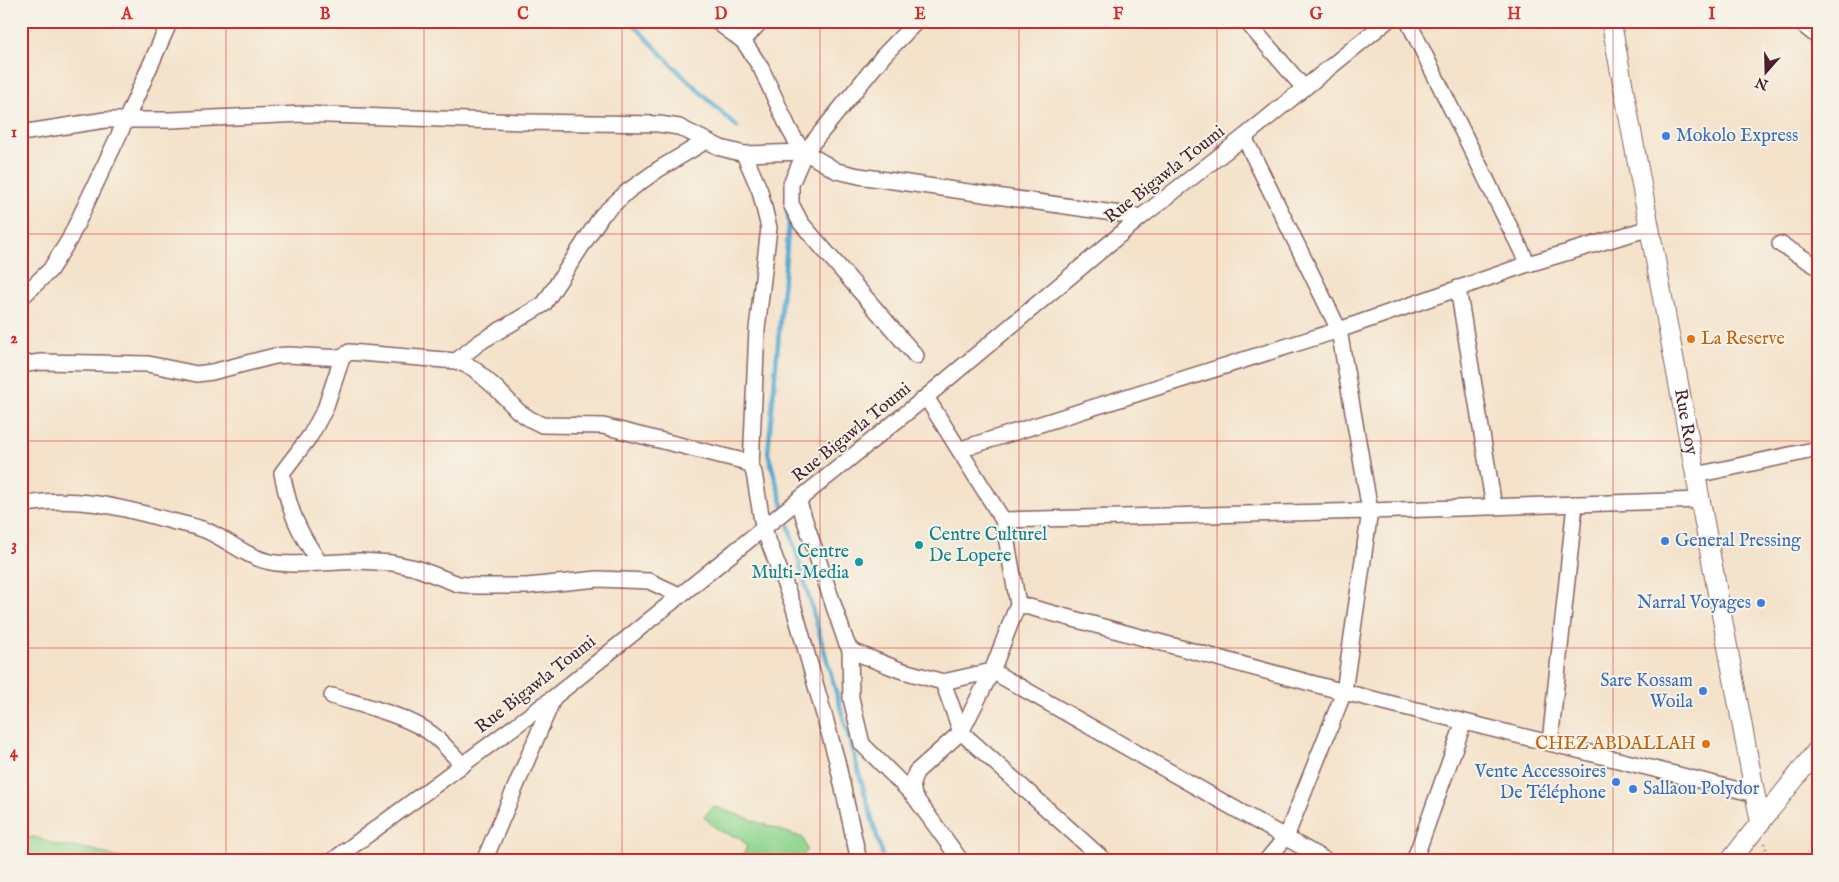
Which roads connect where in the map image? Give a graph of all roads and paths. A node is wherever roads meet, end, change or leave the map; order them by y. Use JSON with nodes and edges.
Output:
{"nodes":[{"id":1,"x":170,"y":21,"type":"edge"},
{"id":2,"x":716,"y":21,"type":"edge"},
{"id":3,"x":761,"y":21,"type":"edge"},
{"id":4,"x":917,"y":21,"type":"edge"},
{"id":5,"x":1246,"y":21,"type":"edge"},
{"id":6,"x":1387,"y":21,"type":"edge"},
{"id":7,"x":1408,"y":21,"type":"edge"},
{"id":8,"x":1611,"y":21,"type":"edge"},
{"id":9,"x":1798,"y":21,"type":"edge"},
{"id":10,"x":1818,"y":37,"type":"edge"},
{"id":11,"x":743,"y":41,"type":"junction"},
{"id":12,"x":1304,"y":88,"type":"junction"},
{"id":13,"x":126,"y":120,"type":"junction"},
{"id":14,"x":21,"y":133,"type":"edge"},
{"id":15,"x":1244,"y":137,"type":"junction"},
{"id":16,"x":706,"y":141,"type":"junction"},
{"id":17,"x":805,"y":152,"type":"junction"},
{"id":18,"x":744,"y":154,"type":"junction"},
{"id":19,"x":1141,"y":217,"type":"junction"},
{"id":20,"x":1650,"y":228,"type":"junction"},
{"id":21,"x":1780,"y":244,"type":"dead end"},
{"id":22,"x":1528,"y":264,"type":"junction"},
{"id":23,"x":1818,"y":267,"type":"edge"},
{"id":24,"x":1458,"y":288,"type":"junction"},
{"id":25,"x":21,"y":298,"type":"edge"},
{"id":26,"x":1339,"y":330,"type":"junction"},
{"id":27,"x":916,"y":356,"type":"dead end"},
{"id":28,"x":342,"y":358,"type":"junction"},
{"id":29,"x":456,"y":361,"type":"junction"},
{"id":30,"x":21,"y":365,"type":"edge"},
{"id":31,"x":926,"y":397,"type":"junction"},
{"id":32,"x":1817,"y":447,"type":"edge"},
{"id":33,"x":961,"y":449,"type":"junction"},
{"id":34,"x":751,"y":466,"type":"junction"},
{"id":35,"x":1696,"y":474,"type":"junction"},
{"id":36,"x":1701,"y":500,"type":"junction"},
{"id":37,"x":795,"y":503,"type":"junction"},
{"id":38,"x":1575,"y":504,"type":"junction"},
{"id":39,"x":21,"y":505,"type":"edge"},
{"id":40,"x":1494,"y":507,"type":"junction"},
{"id":41,"x":1370,"y":511,"type":"junction"},
{"id":42,"x":1004,"y":520,"type":"junction"},
{"id":43,"x":766,"y":525,"type":"junction"},
{"id":44,"x":320,"y":563,"type":"junction"},
{"id":45,"x":679,"y":595,"type":"junction"},
{"id":46,"x":1018,"y":604,"type":"junction"},
{"id":47,"x":850,"y":649,"type":"junction"},
{"id":48,"x":992,"y":671,"type":"junction"},
{"id":49,"x":942,"y":682,"type":"junction"},
{"id":50,"x":1344,"y":692,"type":"junction"},
{"id":51,"x":332,"y":696,"type":"dead end"},
{"id":52,"x":553,"y":698,"type":"junction"},
{"id":53,"x":1464,"y":722,"type":"junction"},
{"id":54,"x":961,"y":732,"type":"junction"},
{"id":55,"x":1550,"y":743,"type":"junction"},
{"id":56,"x":1818,"y":748,"type":"edge"},
{"id":57,"x":463,"y":765,"type":"junction"},
{"id":58,"x":1755,"y":794,"type":"junction"},
{"id":59,"x":914,"y":796,"type":"junction"},
{"id":60,"x":1760,"y":821,"type":"junction"},
{"id":61,"x":1286,"y":837,"type":"junction"},
{"id":62,"x":332,"y":861,"type":"edge"},
{"id":63,"x":484,"y":861,"type":"edge"},
{"id":64,"x":859,"y":861,"type":"edge"},
{"id":65,"x":960,"y":861,"type":"edge"},
{"id":66,"x":1105,"y":861,"type":"edge"},
{"id":67,"x":1266,"y":861,"type":"edge"},
{"id":68,"x":1327,"y":861,"type":"edge"},
{"id":69,"x":1414,"y":861,"type":"edge"},
{"id":70,"x":1730,"y":861,"type":"edge"}],
"edges":[{"from":1,"to":13,"type":"street"},
{"from":2,"to":11,"type":"street"},
{"from":3,"to":11,"type":"street"},
{"from":4,"to":17,"type":"street"},
{"from":5,"to":12,"type":"street"},
{"from":6,"to":12,"type":"street","name":"Rue Bigawla Toumi"},
{"from":7,"to":22,"type":"street"},
{"from":8,"to":20,"type":"main road","name":"Rue Roy"},
{"from":9,"to":10,"type":"street"},
{"from":11,"to":17,"type":"street"},
{"from":12,"to":15,"type":"street","name":"Rue Bigawla Toumi"},
{"from":13,"to":14,"type":"street"},
{"from":13,"to":16,"type":"street"},
{"from":13,"to":25,"type":"street"},
{"from":15,"to":19,"type":"street","name":"Rue Bigawla Toumi"},
{"from":15,"to":26,"type":"street"},
{"from":16,"to":18,"type":"street"},
{"from":16,"to":29,"type":"street"},
{"from":17,"to":18,"type":"street"},
{"from":17,"to":19,"type":"street"},
{"from":17,"to":27,"type":"street"},
{"from":18,"to":34,"type":"street"},
{"from":19,"to":31,"type":"street","name":"Rue Bigawla Toumi"},
{"from":20,"to":22,"type":"street"},
{"from":20,"to":35,"type":"main road","name":"Rue Roy"},
{"from":21,"to":23,"type":"street"},
{"from":22,"to":24,"type":"street"},
{"from":24,"to":26,"type":"street"},
{"from":24,"to":40,"type":"street"},
{"from":26,"to":33,"type":"street"},
{"from":26,"to":41,"type":"street"},
{"from":28,"to":29,"type":"street"},
{"from":28,"to":30,"type":"street"},
{"from":28,"to":44,"type":"street"},
{"from":29,"to":34,"type":"street"},
{"from":31,"to":33,"type":"street"},
{"from":31,"to":37,"type":"street","name":"Rue Bigawla Toumi"},
{"from":32,"to":35,"type":"street"},
{"from":33,"to":42,"type":"street"},
{"from":34,"to":43,"type":"street"},
{"from":35,"to":36,"type":"main road","name":"Rue Roy"},
{"from":36,"to":38,"type":"street"},
{"from":36,"to":58,"type":"main road","name":"Rue Roy"},
{"from":37,"to":43,"type":"street","name":"Rue Bigawla Toumi"},
{"from":37,"to":47,"type":"street"},
{"from":38,"to":40,"type":"street"},
{"from":38,"to":55,"type":"street"},
{"from":39,"to":44,"type":"street"},
{"from":40,"to":41,"type":"street"},
{"from":41,"to":42,"type":"street"},
{"from":41,"to":50,"type":"street"},
{"from":42,"to":46,"type":"street"},
{"from":43,"to":45,"type":"street","name":"Rue Bigawla Toumi"},
{"from":43,"to":64,"type":"street"},
{"from":44,"to":45,"type":"street"},
{"from":45,"to":52,"type":"street","name":"Rue Bigawla Toumi"},
{"from":46,"to":48,"type":"street"},
{"from":46,"to":50,"type":"street"},
{"from":47,"to":49,"type":"street"},
{"from":47,"to":59,"type":"street"},
{"from":48,"to":49,"type":"street"},
{"from":48,"to":54,"type":"street"},
{"from":48,"to":61,"type":"street"},
{"from":49,"to":54,"type":"street"},
{"from":50,"to":53,"type":"street"},
{"from":50,"to":61,"type":"street"},
{"from":51,"to":57,"type":"street"},
{"from":52,"to":57,"type":"street","name":"Rue Bigawla Toumi"},
{"from":52,"to":63,"type":"street"},
{"from":53,"to":55,"type":"street"},
{"from":53,"to":69,"type":"street"},
{"from":54,"to":59,"type":"street"},
{"from":54,"to":66,"type":"street"},
{"from":55,"to":58,"type":"street"},
{"from":56,"to":60,"type":"main road"},
{"from":57,"to":62,"type":"street","name":"Rue Bigawla Toumi"},
{"from":58,"to":60,"type":"main road","name":"Rue Roy"},
{"from":59,"to":65,"type":"street"},
{"from":60,"to":70,"type":"main road"},
{"from":61,"to":67,"type":"street"},
{"from":61,"to":68,"type":"street"}]}
